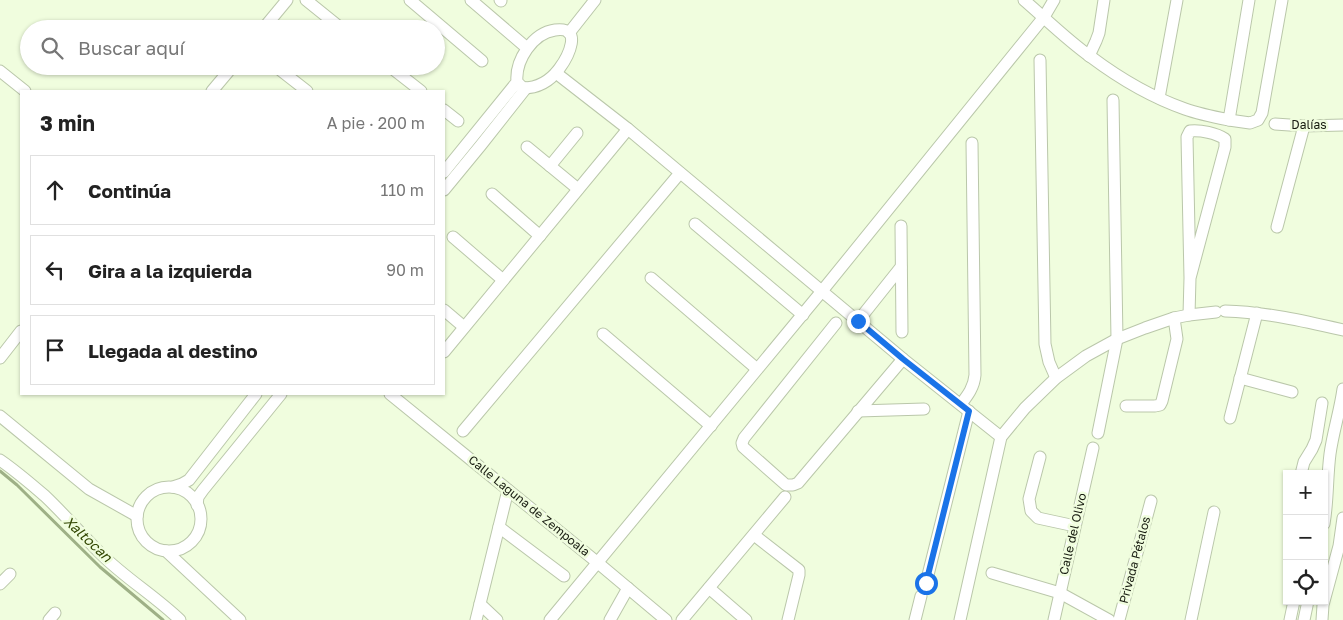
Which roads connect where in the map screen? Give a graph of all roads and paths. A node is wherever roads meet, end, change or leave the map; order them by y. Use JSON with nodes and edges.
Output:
{"nodes":[{"id":1,"x":287,"y":0,"type":"edge"},
{"id":2,"x":306,"y":0,"type":"edge"},
{"id":3,"x":410,"y":0,"type":"edge"},
{"id":4,"x":471,"y":0,"type":"edge"},
{"id":5,"x":595,"y":0,"type":"edge"},
{"id":6,"x":1024,"y":0,"type":"edge"},
{"id":7,"x":1054,"y":0,"type":"edge"},
{"id":8,"x":1104,"y":0,"type":"edge"},
{"id":9,"x":1176,"y":0,"type":"edge"},
{"id":10,"x":1250,"y":0,"type":"edge"},
{"id":11,"x":1282,"y":0,"type":"edge"},
{"id":12,"x":1044,"y":17,"type":"junction"},
{"id":13,"x":270,"y":20,"type":"edge"},
{"id":14,"x":331,"y":20,"type":"edge"},
{"id":15,"x":434,"y":20,"type":"edge"},
{"id":16,"x":445,"y":29,"type":"edge"},
{"id":17,"x":569,"y":33,"type":"junction"},
{"id":18,"x":527,"y":48,"type":"junction"},
{"id":19,"x":1089,"y":56,"type":"junction"},
{"id":20,"x":482,"y":60,"type":"dead end"},
{"id":21,"x":1040,"y":60,"type":"dead end"},
{"id":22,"x":0,"y":71,"type":"edge"},
{"id":23,"x":556,"y":73,"type":"junction"},
{"id":24,"x":225,"y":75,"type":"edge"},
{"id":25,"x":286,"y":75,"type":"edge"},
{"id":26,"x":401,"y":75,"type":"edge"},
{"id":27,"x":522,"y":85,"type":"junction"},
{"id":28,"x":24,"y":90,"type":"edge"},
{"id":29,"x":213,"y":90,"type":"edge"},
{"id":30,"x":305,"y":90,"type":"edge"},
{"id":31,"x":420,"y":90,"type":"edge"},
{"id":32,"x":1159,"y":98,"type":"junction"},
{"id":33,"x":1112,"y":100,"type":"dead end"},
{"id":34,"x":445,"y":111,"type":"edge"},
{"id":35,"x":1229,"y":120,"type":"junction"},
{"id":36,"x":458,"y":121,"type":"dead end"},
{"id":37,"x":1275,"y":124,"type":"dead end"},
{"id":38,"x":1343,"y":125,"type":"edge"},
{"id":39,"x":1304,"y":126,"type":"junction"},
{"id":40,"x":628,"y":129,"type":"junction"},
{"id":41,"x":577,"y":133,"type":"dead end"},
{"id":42,"x":972,"y":143,"type":"dead end"},
{"id":43,"x":527,"y":147,"type":"dead end"},
{"id":44,"x":550,"y":166,"type":"junction"},
{"id":45,"x":445,"y":171,"type":"edge"},
{"id":46,"x":680,"y":173,"type":"junction"},
{"id":47,"x":445,"y":189,"type":"edge"},
{"id":48,"x":578,"y":189,"type":"junction"},
{"id":49,"x":492,"y":194,"type":"dead end"},
{"id":50,"x":695,"y":224,"type":"dead end"},
{"id":51,"x":901,"y":226,"type":"dead end"},
{"id":52,"x":1277,"y":227,"type":"dead end"},
{"id":53,"x":540,"y":236,"type":"junction"},
{"id":54,"x":454,"y":237,"type":"dead end"},
{"id":55,"x":901,"y":267,"type":"junction"},
{"id":56,"x":651,"y":278,"type":"dead end"},
{"id":57,"x":1190,"y":278,"type":"junction"},
{"id":58,"x":503,"y":280,"type":"junction"},
{"id":59,"x":822,"y":291,"type":"junction"},
{"id":60,"x":445,"y":311,"type":"edge"},
{"id":61,"x":1257,"y":313,"type":"junction"},
{"id":62,"x":803,"y":314,"type":"junction"},
{"id":63,"x":1189,"y":315,"type":"junction"},
{"id":64,"x":1174,"y":318,"type":"junction"},
{"id":65,"x":858,"y":321,"type":"junction"},
{"id":66,"x":1343,"y":323,"type":"edge"},
{"id":67,"x":836,"y":324,"type":"dead end"},
{"id":68,"x":464,"y":327,"type":"junction"},
{"id":69,"x":1343,"y":331,"type":"edge"},
{"id":70,"x":20,"y":332,"type":"edge"},
{"id":71,"x":902,"y":332,"type":"dead end"},
{"id":72,"x":603,"y":334,"type":"dead end"},
{"id":73,"x":1117,"y":338,"type":"junction"},
{"id":74,"x":445,"y":351,"type":"edge"},
{"id":75,"x":0,"y":358,"type":"edge"},
{"id":76,"x":903,"y":359,"type":"junction"},
{"id":77,"x":758,"y":369,"type":"junction"},
{"id":78,"x":1056,"y":378,"type":"junction"},
{"id":79,"x":1240,"y":378,"type":"junction"},
{"id":80,"x":1343,"y":389,"type":"edge"},
{"id":81,"x":1292,"y":392,"type":"dead end"},
{"id":82,"x":255,"y":395,"type":"edge"},
{"id":83,"x":280,"y":395,"type":"edge"},
{"id":84,"x":391,"y":395,"type":"edge"},
{"id":85,"x":1322,"y":403,"type":"dead end"},
{"id":86,"x":1126,"y":406,"type":"dead end"},
{"id":87,"x":965,"y":408,"type":"junction"},
{"id":88,"x":924,"y":409,"type":"dead end"},
{"id":89,"x":858,"y":411,"type":"junction"},
{"id":90,"x":0,"y":416,"type":"edge"},
{"id":91,"x":1230,"y":418,"type":"dead end"},
{"id":92,"x":710,"y":426,"type":"junction"},
{"id":93,"x":464,"y":431,"type":"dead end"},
{"id":94,"x":1098,"y":433,"type":"dead end"},
{"id":95,"x":1001,"y":437,"type":"junction"},
{"id":96,"x":1093,"y":448,"type":"dead end"},
{"id":97,"x":1040,"y":457,"type":"dead end"},
{"id":98,"x":0,"y":460,"type":"edge"},
{"id":99,"x":1302,"y":470,"type":"edge"},
{"id":100,"x":1328,"y":474,"type":"edge"},
{"id":101,"x":173,"y":487,"type":"junction"},
{"id":102,"x":508,"y":490,"type":"junction"},
{"id":103,"x":785,"y":497,"type":"dead end"},
{"id":104,"x":1151,"y":501,"type":"dead end"},
{"id":105,"x":198,"y":505,"type":"junction"},
{"id":106,"x":1214,"y":512,"type":"dead end"},
{"id":107,"x":137,"y":516,"type":"junction"},
{"id":108,"x":1343,"y":518,"type":"edge"},
{"id":109,"x":1075,"y":526,"type":"junction"},
{"id":110,"x":499,"y":527,"type":"junction"},
{"id":111,"x":754,"y":535,"type":"junction"},
{"id":112,"x":166,"y":551,"type":"junction"},
{"id":113,"x":598,"y":563,"type":"junction"},
{"id":114,"x":992,"y":573,"type":"dead end"},
{"id":115,"x":10,"y":574,"type":"dead end"},
{"id":116,"x":564,"y":576,"type":"dead end"},
{"id":117,"x":926,"y":583,"type":"dead end"},
{"id":118,"x":0,"y":584,"type":"edge"},
{"id":119,"x":628,"y":588,"type":"junction"},
{"id":120,"x":709,"y":588,"type":"junction"},
{"id":121,"x":1060,"y":593,"type":"junction"},
{"id":122,"x":921,"y":596,"type":"dead end"},
{"id":123,"x":480,"y":604,"type":"junction"},
{"id":124,"x":1293,"y":605,"type":"edge"},
{"id":125,"x":1307,"y":605,"type":"edge"},
{"id":126,"x":180,"y":620,"type":"edge"},
{"id":127,"x":240,"y":620,"type":"edge"},
{"id":128,"x":476,"y":620,"type":"edge"},
{"id":129,"x":497,"y":620,"type":"edge"},
{"id":130,"x":550,"y":620,"type":"edge"},
{"id":131,"x":610,"y":620,"type":"edge"},
{"id":132,"x":666,"y":620,"type":"edge"},
{"id":133,"x":682,"y":620,"type":"edge"},
{"id":134,"x":746,"y":620,"type":"edge"},
{"id":135,"x":788,"y":620,"type":"edge"},
{"id":136,"x":915,"y":620,"type":"edge"},
{"id":137,"x":960,"y":620,"type":"edge"},
{"id":138,"x":1054,"y":620,"type":"edge"},
{"id":139,"x":1109,"y":620,"type":"edge"},
{"id":140,"x":1119,"y":620,"type":"edge"},
{"id":141,"x":1191,"y":620,"type":"edge"},
{"id":142,"x":1290,"y":620,"type":"edge"},
{"id":143,"x":1304,"y":620,"type":"edge"},
{"id":144,"x":1322,"y":620,"type":"edge"}],
"edges":[{"from":1,"to":13,"type":"street"},
{"from":2,"to":14,"type":"street"},
{"from":3,"to":15,"type":"street"},
{"from":4,"to":18,"type":"street"},
{"from":5,"to":17,"type":"street"},
{"from":6,"to":12,"type":"street"},
{"from":7,"to":12,"type":"street"},
{"from":8,"to":19,"type":"street"},
{"from":9,"to":32,"type":"street"},
{"from":10,"to":35,"type":"street"},
{"from":11,"to":35,"type":"street"},
{"from":12,"to":19,"type":"street"},
{"from":12,"to":59,"type":"street"},
{"from":16,"to":20,"type":"street"},
{"from":17,"to":18,"type":"street"},
{"from":17,"to":23,"type":"street"},
{"from":18,"to":27,"type":"street"},
{"from":19,"to":32,"type":"street"},
{"from":21,"to":78,"type":"street"},
{"from":22,"to":28,"type":"street"},
{"from":23,"to":27,"type":"street"},
{"from":23,"to":40,"type":"street"},
{"from":24,"to":29,"type":"street"},
{"from":25,"to":30,"type":"street"},
{"from":26,"to":31,"type":"street"},
{"from":27,"to":45,"type":"street"},
{"from":27,"to":47,"type":"street"},
{"from":32,"to":35,"type":"street"},
{"from":33,"to":73,"type":"street"},
{"from":34,"to":36,"type":"street"},
{"from":37,"to":39,"type":"street","name":"Dalías"},
{"from":38,"to":39,"type":"street","name":"Dalías"},
{"from":39,"to":52,"type":"street"},
{"from":40,"to":46,"type":"street"},
{"from":40,"to":48,"type":"street"},
{"from":41,"to":44,"type":"street"},
{"from":42,"to":87,"type":"street"},
{"from":43,"to":44,"type":"street"},
{"from":44,"to":48,"type":"street"},
{"from":46,"to":59,"type":"street"},
{"from":46,"to":93,"type":"street"},
{"from":48,"to":53,"type":"street"},
{"from":49,"to":53,"type":"street"},
{"from":50,"to":62,"type":"street"},
{"from":51,"to":55,"type":"street"},
{"from":53,"to":58,"type":"street"},
{"from":54,"to":58,"type":"street"},
{"from":55,"to":65,"type":"street"},
{"from":55,"to":71,"type":"street"},
{"from":56,"to":77,"type":"street"},
{"from":57,"to":57,"type":"street"},
{"from":57,"to":63,"type":"street"},
{"from":58,"to":68,"type":"street"},
{"from":59,"to":62,"type":"street"},
{"from":59,"to":65,"type":"street"},
{"from":60,"to":68,"type":"street"},
{"from":61,"to":63,"type":"street"},
{"from":61,"to":69,"type":"street"},
{"from":61,"to":79,"type":"street"},
{"from":62,"to":77,"type":"street"},
{"from":63,"to":64,"type":"street"},
{"from":64,"to":73,"type":"street"},
{"from":64,"to":86,"type":"street"},
{"from":65,"to":76,"type":"street"},
{"from":66,"to":69,"type":"street"},
{"from":67,"to":89,"type":"street"},
{"from":68,"to":74,"type":"street"},
{"from":70,"to":75,"type":"street"},
{"from":72,"to":92,"type":"street"},
{"from":73,"to":78,"type":"street"},
{"from":73,"to":94,"type":"street"},
{"from":76,"to":87,"type":"street"},
{"from":76,"to":89,"type":"street"},
{"from":77,"to":92,"type":"street"},
{"from":78,"to":95,"type":"street"},
{"from":79,"to":81,"type":"street"},
{"from":79,"to":91,"type":"street"},
{"from":80,"to":100,"type":"street"},
{"from":82,"to":101,"type":"street"},
{"from":83,"to":105,"type":"street"},
{"from":84,"to":102,"type":"street","name":"Calle Laguna de Zempoala"},
{"from":85,"to":99,"type":"street"},
{"from":87,"to":95,"type":"street"},
{"from":87,"to":117,"type":"street"},
{"from":88,"to":89,"type":"street"},
{"from":90,"to":107,"type":"street"},
{"from":92,"to":113,"type":"street"},
{"from":95,"to":137,"type":"street"},
{"from":96,"to":109,"type":"street","name":"Calle del Olivo"},
{"from":97,"to":109,"type":"street"},
{"from":98,"to":126,"type":"street"},
{"from":101,"to":105,"type":"street"},
{"from":101,"to":107,"type":"street"},
{"from":102,"to":110,"type":"street"},
{"from":102,"to":113,"type":"street","name":"Calle Laguna de Zempoala"},
{"from":103,"to":111,"type":"street"},
{"from":104,"to":140,"type":"street","name":"Privada Pétalos"},
{"from":105,"to":112,"type":"street"},
{"from":106,"to":141,"type":"street"},
{"from":107,"to":112,"type":"street"},
{"from":108,"to":144,"type":"street"},
{"from":109,"to":121,"type":"street","name":"Calle del Olivo"},
{"from":110,"to":116,"type":"street"},
{"from":110,"to":123,"type":"street"},
{"from":111,"to":120,"type":"street"},
{"from":111,"to":135,"type":"street"},
{"from":112,"to":127,"type":"street"},
{"from":113,"to":119,"type":"street","name":"Calle Laguna de Zempoala"},
{"from":113,"to":130,"type":"street"},
{"from":114,"to":121,"type":"street"},
{"from":115,"to":118,"type":"street"},
{"from":119,"to":131,"type":"street"},
{"from":119,"to":132,"type":"street","name":"Calle Laguna de Zempoala"},
{"from":120,"to":133,"type":"street"},
{"from":120,"to":134,"type":"street"},
{"from":121,"to":138,"type":"street","name":"Calle del Olivo"},
{"from":121,"to":139,"type":"street"},
{"from":122,"to":136,"type":"street"},
{"from":123,"to":128,"type":"street"},
{"from":123,"to":129,"type":"street"},
{"from":124,"to":142,"type":"street"},
{"from":125,"to":143,"type":"street"}]}
